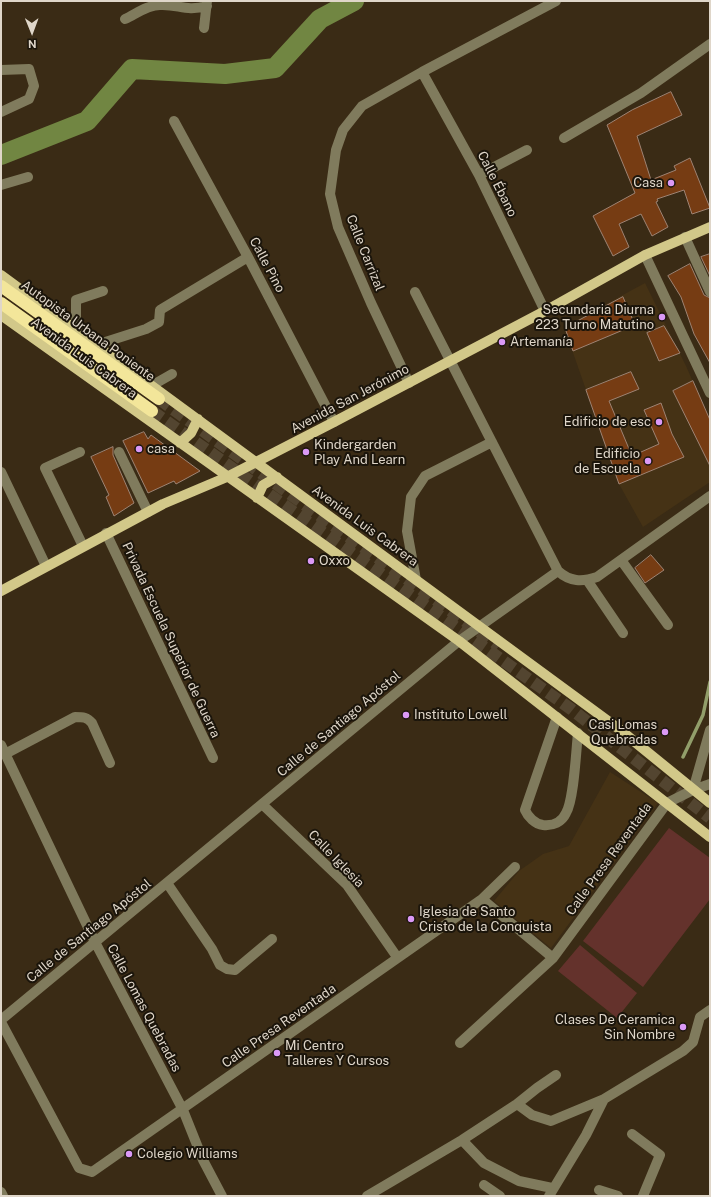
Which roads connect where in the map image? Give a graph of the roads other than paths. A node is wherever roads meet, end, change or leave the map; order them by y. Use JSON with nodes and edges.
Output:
{"nodes":[{"id":1,"x":556,"y":1,"type":"edge"},
{"id":2,"x":207,"y":4,"type":"edge"},
{"id":3,"x":125,"y":19,"type":"dead end"},
{"id":4,"x":204,"y":28,"type":"dead end"},
{"id":5,"x":710,"y":44,"type":"edge"},
{"id":6,"x":1,"y":70,"type":"edge"},
{"id":7,"x":422,"y":72,"type":"junction"},
{"id":8,"x":1,"y":112,"type":"edge"},
{"id":9,"x":174,"y":121,"type":"dead end"},
{"id":10,"x":564,"y":138,"type":"dead end"},
{"id":11,"x":527,"y":150,"type":"dead end"},
{"id":12,"x":479,"y":176,"type":"junction"},
{"id":13,"x":28,"y":177,"type":"dead end"},
{"id":14,"x":1,"y":185,"type":"edge"},
{"id":15,"x":710,"y":226,"type":"edge"},
{"id":16,"x":685,"y":237,"type":"junction"},
{"id":17,"x":645,"y":255,"type":"junction"},
{"id":18,"x":248,"y":257,"type":"junction"},
{"id":19,"x":1,"y":275,"type":"edge"},
{"id":20,"x":1,"y":286,"type":"edge"},
{"id":21,"x":103,"y":291,"type":"dead end"},
{"id":22,"x":415,"y":292,"type":"dead end"},
{"id":23,"x":710,"y":292,"type":"edge"},
{"id":24,"x":1,"y":303,"type":"edge"},
{"id":25,"x":545,"y":311,"type":"junction"},
{"id":26,"x":1,"y":315,"type":"edge"},
{"id":27,"x":76,"y":330,"type":"junction"},
{"id":28,"x":96,"y":345,"type":"junction"},
{"id":29,"x":450,"y":362,"type":"junction"},
{"id":30,"x":172,"y":374,"type":"dead end"},
{"id":31,"x":409,"y":383,"type":"junction"},
{"id":32,"x":151,"y":386,"type":"junction"},
{"id":33,"x":710,"y":393,"type":"edge"},
{"id":34,"x":159,"y":398,"type":"tunnel mouth"},
{"id":35,"x":152,"y":411,"type":"tunnel mouth"},
{"id":36,"x":198,"y":419,"type":"junction"},
{"id":37,"x":334,"y":422,"type":"junction"},
{"id":38,"x":492,"y":442,"type":"junction"},
{"id":39,"x":180,"y":443,"type":"junction"},
{"id":40,"x":80,"y":452,"type":"dead end"},
{"id":41,"x":118,"y":452,"type":"dead end"},
{"id":42,"x":257,"y":462,"type":"junction"},
{"id":43,"x":1,"y":472,"type":"edge"},
{"id":44,"x":227,"y":477,"type":"junction"},
{"id":45,"x":276,"y":477,"type":"junction"},
{"id":46,"x":710,"y":496,"type":"edge"},
{"id":47,"x":257,"y":498,"type":"junction"},
{"id":48,"x":148,"y":512,"type":"junction"},
{"id":49,"x":106,"y":533,"type":"junction"},
{"id":50,"x":82,"y":546,"type":"junction"},
{"id":51,"x":621,"y":560,"type":"junction"},
{"id":52,"x":46,"y":566,"type":"junction"},
{"id":53,"x":558,"y":571,"type":"junction"},
{"id":54,"x":416,"y":580,"type":"junction"},
{"id":55,"x":586,"y":580,"type":"junction"},
{"id":56,"x":1,"y":591,"type":"edge"},
{"id":57,"x":668,"y":625,"type":"dead end"},
{"id":58,"x":480,"y":626,"type":"junction"},
{"id":59,"x":623,"y":633,"type":"dead end"},
{"id":60,"x":459,"y":641,"type":"junction"},
{"id":61,"x":557,"y":718,"type":"junction"},
{"id":62,"x":710,"y":730,"type":"edge"},
{"id":63,"x":578,"y":733,"type":"junction"},
{"id":64,"x":3,"y":750,"type":"edge"},
{"id":65,"x":213,"y":758,"type":"dead end"},
{"id":66,"x":110,"y":763,"type":"dead end"},
{"id":67,"x":710,"y":784,"type":"edge"},
{"id":68,"x":693,"y":790,"type":"junction"},
{"id":69,"x":667,"y":803,"type":"junction"},
{"id":70,"x":710,"y":803,"type":"edge"},
{"id":71,"x":263,"y":805,"type":"junction"},
{"id":72,"x":710,"y":837,"type":"edge"},
{"id":73,"x":515,"y":866,"type":"dead end"},
{"id":74,"x":167,"y":883,"type":"junction"},
{"id":75,"x":482,"y":899,"type":"junction"},
{"id":76,"x":272,"y":939,"type":"dead end"},
{"id":77,"x":95,"y":942,"type":"junction"},
{"id":78,"x":397,"y":957,"type":"junction"},
{"id":79,"x":553,"y":958,"type":"junction"},
{"id":80,"x":710,"y":1010,"type":"edge"},
{"id":81,"x":1,"y":1021,"type":"edge"},
{"id":82,"x":460,"y":1043,"type":"dead end"},
{"id":83,"x":556,"y":1075,"type":"dead end"},
{"id":84,"x":604,"y":1099,"type":"junction"},
{"id":85,"x":517,"y":1104,"type":"junction"},
{"id":86,"x":182,"y":1110,"type":"junction"},
{"id":87,"x":632,"y":1134,"type":"dead end"},
{"id":88,"x":462,"y":1140,"type":"junction"},
{"id":89,"x":484,"y":1185,"type":"dead end"},
{"id":90,"x":599,"y":1190,"type":"dead end"},
{"id":91,"x":1,"y":1192,"type":"edge"},
{"id":92,"x":551,"y":1192,"type":"edge"},
{"id":93,"x":3,"y":1196,"type":"edge"},
{"id":94,"x":222,"y":1196,"type":"edge"},
{"id":95,"x":367,"y":1196,"type":"edge"},
{"id":96,"x":500,"y":1196,"type":"edge"},
{"id":97,"x":618,"y":1196,"type":"edge"},
{"id":98,"x":643,"y":1196,"type":"edge"}],
"edges":[{"from":1,"to":7,"type":"street","name":"Calle Carrizal"},
{"from":2,"to":3,"type":"street"},
{"from":2,"to":4,"type":"street"},
{"from":5,"to":10,"type":"street"},
{"from":6,"to":8,"type":"street"},
{"from":7,"to":12,"type":"street","name":"Calle Ébano"},
{"from":7,"to":31,"type":"street","name":"Calle Carrizal"},
{"from":9,"to":18,"type":"street","name":"Calle Pino"},
{"from":11,"to":12,"type":"street"},
{"from":12,"to":25,"type":"street","name":"Calle Ébano"},
{"from":13,"to":14,"type":"street"},
{"from":15,"to":16,"type":"main road","name":"Avenida San Jerónimo"},
{"from":16,"to":17,"type":"main road","name":"Avenida San Jerónimo"},
{"from":16,"to":23,"type":"street"},
{"from":17,"to":25,"type":"main road","name":"Avenida San Jerónimo"},
{"from":17,"to":33,"type":"street"},
{"from":18,"to":28,"type":"street"},
{"from":18,"to":37,"type":"street","name":"Calle Pino"},
{"from":19,"to":27,"type":"main road","name":"Avenida Luis Cabrera"},
{"from":20,"to":34,"type":"highway","name":"Autopista Urbana Poniente"},
{"from":21,"to":27,"type":"street"},
{"from":22,"to":29,"type":"street"},
{"from":24,"to":35,"type":"highway"},
{"from":25,"to":29,"type":"main road","name":"Avenida San Jerónimo"},
{"from":26,"to":39,"type":"main road","name":"Avenida Luis Cabrera"},
{"from":27,"to":28,"type":"main road","name":"Avenida Luis Cabrera"},
{"from":28,"to":32,"type":"main road","name":"Avenida Luis Cabrera"},
{"from":29,"to":31,"type":"main road","name":"Avenida San Jerónimo"},
{"from":29,"to":38,"type":"street"},
{"from":30,"to":32,"type":"street"},
{"from":31,"to":37,"type":"main road","name":"Avenida San Jerónimo"},
{"from":32,"to":36,"type":"main road","name":"Avenida Luis Cabrera"},
{"from":36,"to":39,"type":"main road"},
{"from":36,"to":42,"type":"main road","name":"Avenida Luis Cabrera"},
{"from":37,"to":42,"type":"main road","name":"Avenida San Jerónimo"},
{"from":38,"to":53,"type":"street"},
{"from":38,"to":54,"type":"street"},
{"from":39,"to":44,"type":"main road","name":"Avenida Luis Cabrera"},
{"from":40,"to":50,"type":"street"},
{"from":41,"to":48,"type":"street"},
{"from":42,"to":44,"type":"main road","name":"Avenida San Jerónimo"},
{"from":42,"to":45,"type":"main road","name":"Avenida Luis Cabrera"},
{"from":43,"to":52,"type":"street"},
{"from":44,"to":47,"type":"main road","name":"Avenida Luis Cabrera"},
{"from":44,"to":48,"type":"main road","name":"Avenida San Jerónimo"},
{"from":45,"to":47,"type":"main road"},
{"from":45,"to":54,"type":"main road","name":"Avenida Luis Cabrera"},
{"from":46,"to":51,"type":"street"},
{"from":47,"to":60,"type":"main road","name":"Avenida Luis Cabrera"},
{"from":48,"to":49,"type":"main road","name":"Avenida San Jerónimo"},
{"from":49,"to":50,"type":"main road","name":"Avenida San Jerónimo"},
{"from":49,"to":65,"type":"street","name":"Privada Escuela Superior de Guerra"},
{"from":50,"to":52,"type":"main road","name":"Avenida San Jerónimo"},
{"from":51,"to":55,"type":"street"},
{"from":51,"to":57,"type":"street"},
{"from":52,"to":56,"type":"main road","name":"Avenida San Jerónimo"},
{"from":53,"to":55,"type":"street"},
{"from":53,"to":58,"type":"street","name":"Calle de Santiago Apóstol"},
{"from":54,"to":58,"type":"main road","name":"Avenida Luis Cabrera"},
{"from":55,"to":59,"type":"street"},
{"from":58,"to":60,"type":"street","name":"Calle de Santiago Apóstol"},
{"from":58,"to":68,"type":"main road","name":"Avenida Luis Cabrera"},
{"from":60,"to":61,"type":"main road","name":"Avenida Luis Cabrera"},
{"from":60,"to":71,"type":"street","name":"Calle de Santiago Apóstol"},
{"from":61,"to":63,"type":"main road","name":"Avenida Luis Cabrera"},
{"from":61,"to":63,"type":"street"},
{"from":62,"to":68,"type":"street"},
{"from":63,"to":69,"type":"main road","name":"Avenida Luis Cabrera"},
{"from":64,"to":66,"type":"street"},
{"from":64,"to":77,"type":"street","name":"Calle Lomas Quebradas"},
{"from":67,"to":68,"type":"street","name":"Calle Presa Reventada"},
{"from":68,"to":69,"type":"street","name":"Calle Presa Reventada"},
{"from":68,"to":70,"type":"main road","name":"Avenida Luis Cabrera"},
{"from":69,"to":72,"type":"main road","name":"Avenida Luis Cabrera"},
{"from":69,"to":79,"type":"street","name":"Calle Presa Reventada"},
{"from":71,"to":74,"type":"street","name":"Calle de Santiago Apóstol"},
{"from":71,"to":78,"type":"street","name":"Calle Iglesia"},
{"from":73,"to":75,"type":"street","name":"Calle Presa Reventada"},
{"from":74,"to":76,"type":"street"},
{"from":74,"to":77,"type":"street","name":"Calle de Santiago Apóstol"},
{"from":75,"to":78,"type":"street","name":"Calle Presa Reventada"},
{"from":75,"to":79,"type":"street"},
{"from":77,"to":81,"type":"street","name":"Calle de Santiago Apóstol"},
{"from":77,"to":86,"type":"street","name":"Calle Lomas Quebradas"},
{"from":78,"to":86,"type":"street","name":"Calle Presa Reventada"},
{"from":79,"to":82,"type":"street","name":"Calle Presa Reventada"},
{"from":80,"to":84,"type":"street"},
{"from":81,"to":86,"type":"street","name":"Calle Presa Reventada"},
{"from":83,"to":85,"type":"street"},
{"from":84,"to":85,"type":"street"},
{"from":84,"to":92,"type":"street"},
{"from":85,"to":88,"type":"street"},
{"from":86,"to":94,"type":"street","name":"Calle Lomas Quebradas"},
{"from":87,"to":98,"type":"street"},
{"from":88,"to":92,"type":"street"},
{"from":88,"to":95,"type":"street"},
{"from":89,"to":96,"type":"street"},
{"from":90,"to":97,"type":"street"},
{"from":91,"to":93,"type":"street"}]}
